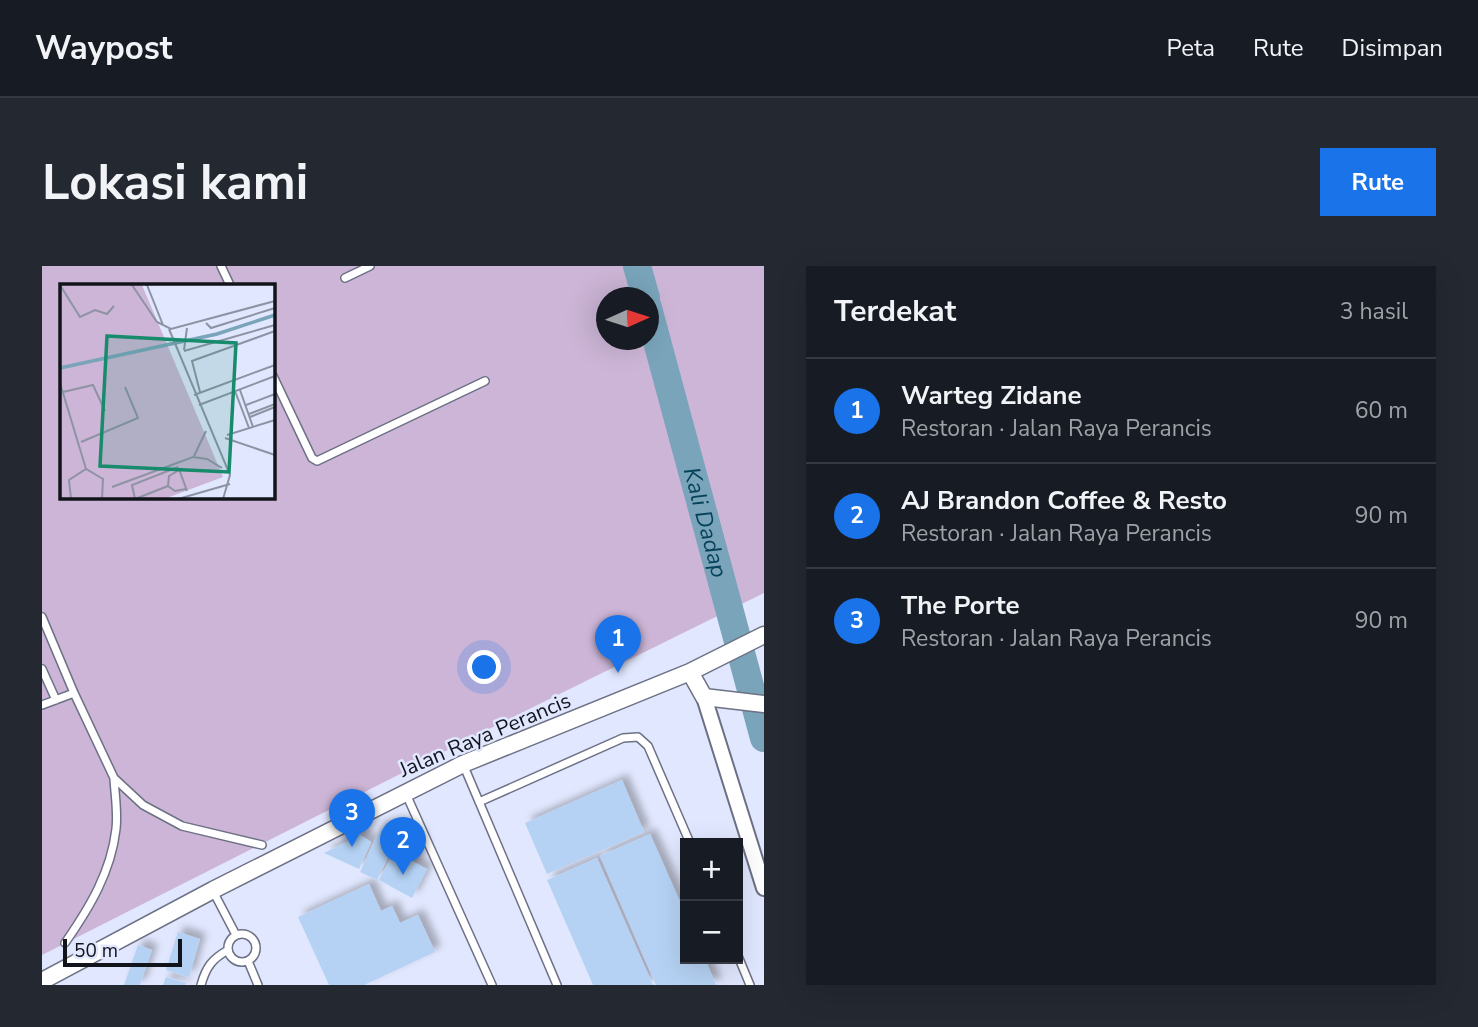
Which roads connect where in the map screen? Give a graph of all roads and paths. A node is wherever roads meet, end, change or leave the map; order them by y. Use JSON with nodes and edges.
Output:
{"nodes":[{"id":1,"x":221,"y":266,"type":"edge"},
{"id":2,"x":370,"y":266,"type":"edge"},
{"id":3,"x":345,"y":278,"type":"dead end"},
{"id":4,"x":230,"y":284,"type":"edge"},
{"id":5,"x":275,"y":380,"type":"edge"},
{"id":6,"x":485,"y":381,"type":"dead end"},
{"id":7,"x":42,"y":617,"type":"edge"},
{"id":8,"x":764,"y":635,"type":"edge"},
{"id":9,"x":42,"y":669,"type":"edge"},
{"id":10,"x":690,"y":672,"type":"junction"},
{"id":11,"x":74,"y":693,"type":"junction"},
{"id":12,"x":704,"y":697,"type":"junction"},
{"id":13,"x":56,"y":700,"type":"junction"},
{"id":14,"x":764,"y":704,"type":"edge"},
{"id":15,"x":42,"y":705,"type":"edge"},
{"id":16,"x":463,"y":764,"type":"junction"},
{"id":17,"x":114,"y":778,"type":"junction"},
{"id":18,"x":405,"y":792,"type":"junction"},
{"id":19,"x":480,"y":802,"type":"junction"},
{"id":20,"x":688,"y":838,"type":"edge"},
{"id":21,"x":262,"y":845,"type":"dead end"},
{"id":22,"x":764,"y":888,"type":"edge"},
{"id":23,"x":213,"y":890,"type":"junction"},
{"id":24,"x":236,"y":935,"type":"junction"},
{"id":25,"x":65,"y":943,"type":"dead end"},
{"id":26,"x":229,"y":950,"type":"junction"},
{"id":27,"x":248,"y":961,"type":"junction"},
{"id":28,"x":741,"y":964,"type":"edge"},
{"id":29,"x":42,"y":981,"type":"edge"},
{"id":30,"x":201,"y":985,"type":"edge"},
{"id":31,"x":258,"y":985,"type":"edge"},
{"id":32,"x":492,"y":985,"type":"edge"},
{"id":33,"x":557,"y":985,"type":"edge"},
{"id":34,"x":750,"y":985,"type":"edge"}],
"edges":[{"from":1,"to":4,"type":"lane"},
{"from":2,"to":3,"type":"lane"},
{"from":5,"to":6,"type":"lane"},
{"from":7,"to":11,"type":"lane"},
{"from":8,"to":10,"type":"street","name":"Jalan Raya Perancis"},
{"from":9,"to":13,"type":"lane"},
{"from":10,"to":12,"type":"street"},
{"from":10,"to":16,"type":"street","name":"Jalan Raya Perancis"},
{"from":11,"to":13,"type":"lane"},
{"from":11,"to":17,"type":"lane"},
{"from":12,"to":14,"type":"street"},
{"from":12,"to":22,"type":"street"},
{"from":13,"to":15,"type":"lane"},
{"from":16,"to":18,"type":"street","name":"Jalan Raya Perancis"},
{"from":16,"to":19,"type":"lane"},
{"from":17,"to":21,"type":"lane"},
{"from":17,"to":25,"type":"lane"},
{"from":18,"to":23,"type":"street","name":"Jalan Raya Perancis"},
{"from":18,"to":32,"type":"lane"},
{"from":19,"to":20,"type":"lane"},
{"from":19,"to":33,"type":"lane"},
{"from":23,"to":24,"type":"lane"},
{"from":23,"to":29,"type":"street","name":"Jalan Raya Perancis"},
{"from":24,"to":26,"type":"lane"},
{"from":24,"to":27,"type":"lane"},
{"from":26,"to":27,"type":"lane"},
{"from":26,"to":30,"type":"lane"},
{"from":27,"to":31,"type":"lane"},
{"from":28,"to":34,"type":"lane"}]}
